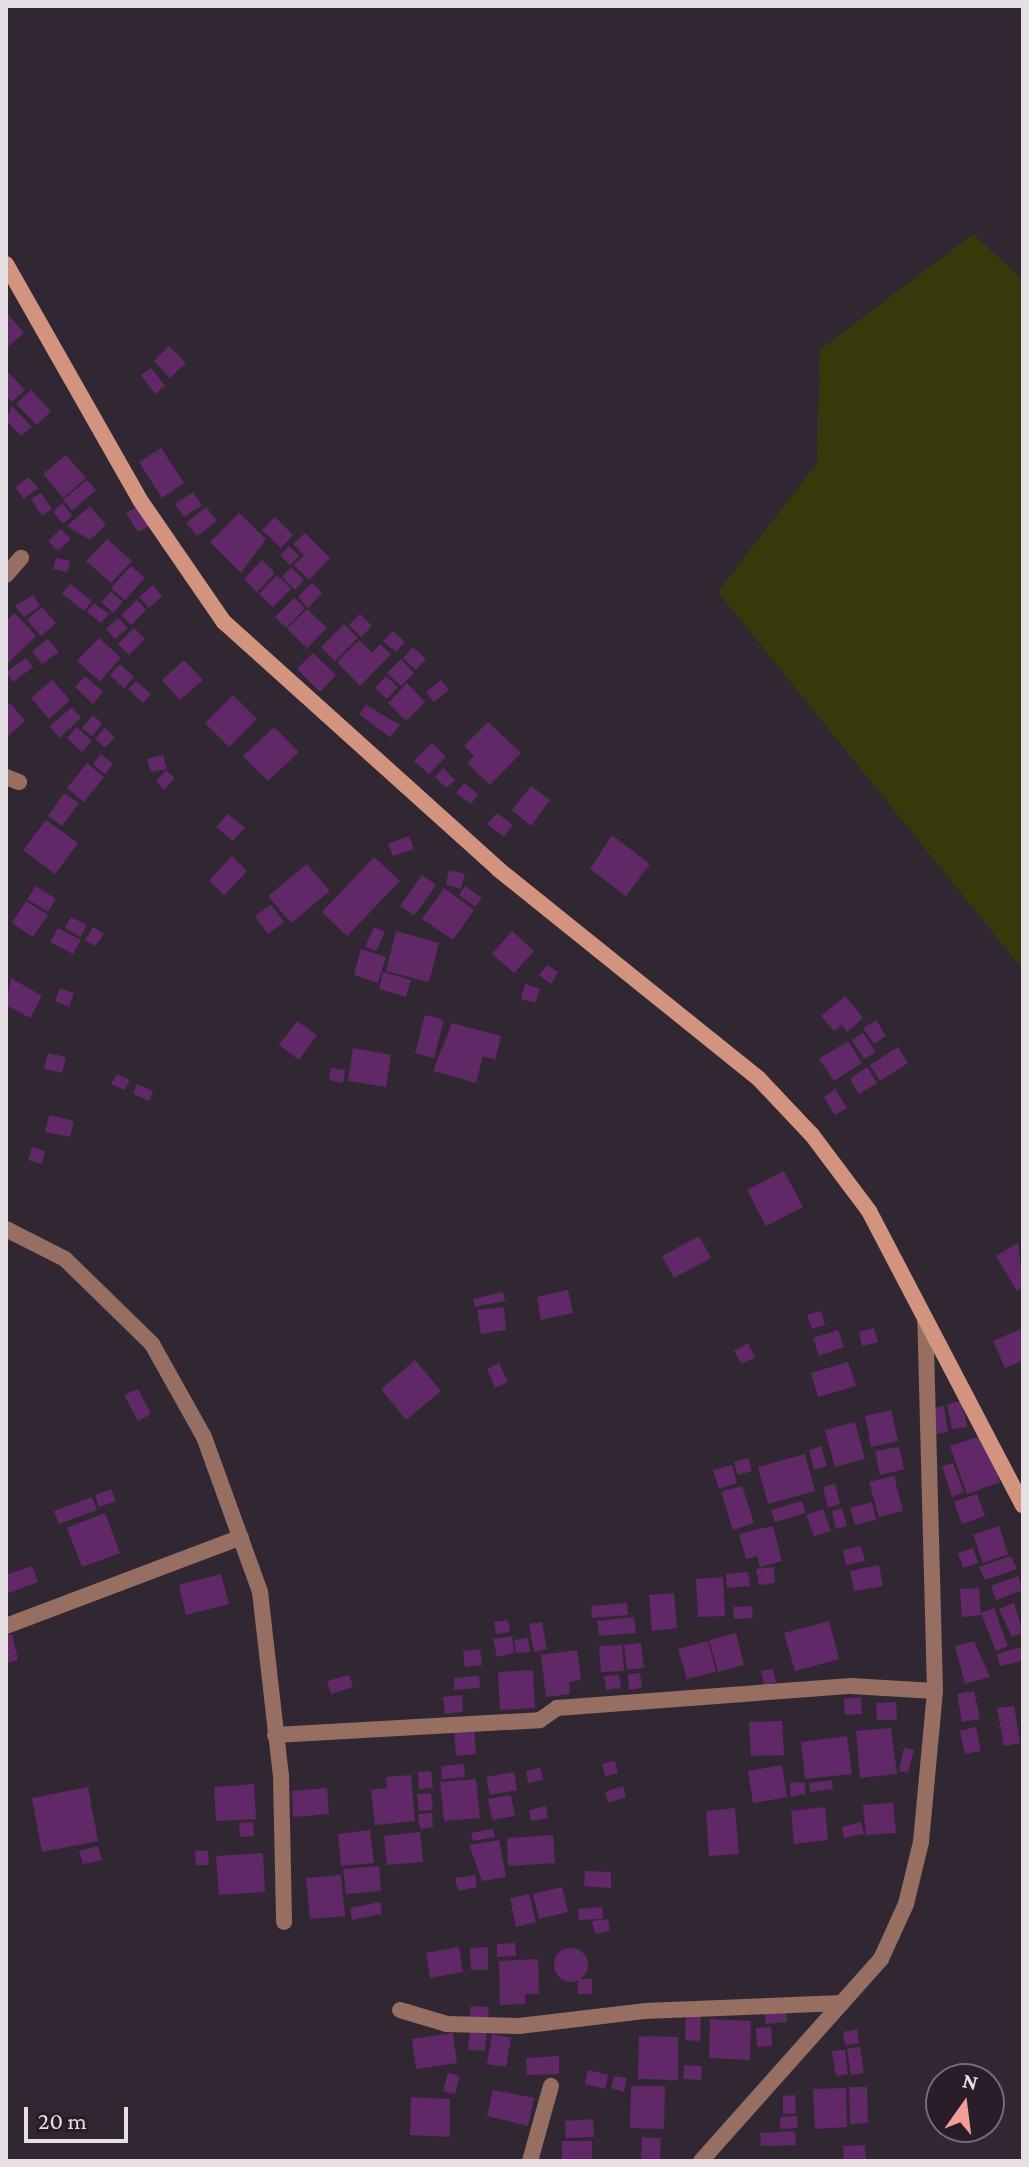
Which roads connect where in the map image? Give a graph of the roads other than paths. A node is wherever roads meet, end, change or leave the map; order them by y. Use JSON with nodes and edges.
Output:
{"nodes":[{"id":1,"x":6,"y":264,"type":"edge"},
{"id":2,"x":21,"y":558,"type":"dead end"},
{"id":3,"x":6,"y":575,"type":"edge"},
{"id":4,"x":6,"y":1229,"type":"edge"},
{"id":5,"x":925,"y":1321,"type":"junction"},
{"id":6,"x":1023,"y":1505,"type":"edge"},
{"id":7,"x":241,"y":1537,"type":"junction"},
{"id":8,"x":6,"y":1626,"type":"edge"},
{"id":9,"x":935,"y":1691,"type":"junction"},
{"id":10,"x":275,"y":1735,"type":"junction"},
{"id":11,"x":284,"y":1922,"type":"dead end"},
{"id":12,"x":842,"y":2003,"type":"junction"},
{"id":13,"x":400,"y":2010,"type":"dead end"},
{"id":14,"x":551,"y":2086,"type":"dead end"},
{"id":15,"x":530,"y":2161,"type":"edge"},
{"id":16,"x":701,"y":2161,"type":"edge"}],
"edges":[{"from":1,"to":5,"type":"main road"},
{"from":2,"to":3,"type":"street"},
{"from":4,"to":7,"type":"street"},
{"from":5,"to":6,"type":"main road"},
{"from":5,"to":9,"type":"street"},
{"from":7,"to":8,"type":"street"},
{"from":7,"to":10,"type":"street"},
{"from":9,"to":10,"type":"street"},
{"from":9,"to":12,"type":"street"},
{"from":10,"to":11,"type":"street"},
{"from":12,"to":13,"type":"street"},
{"from":12,"to":16,"type":"street"},
{"from":14,"to":15,"type":"street"}]}
